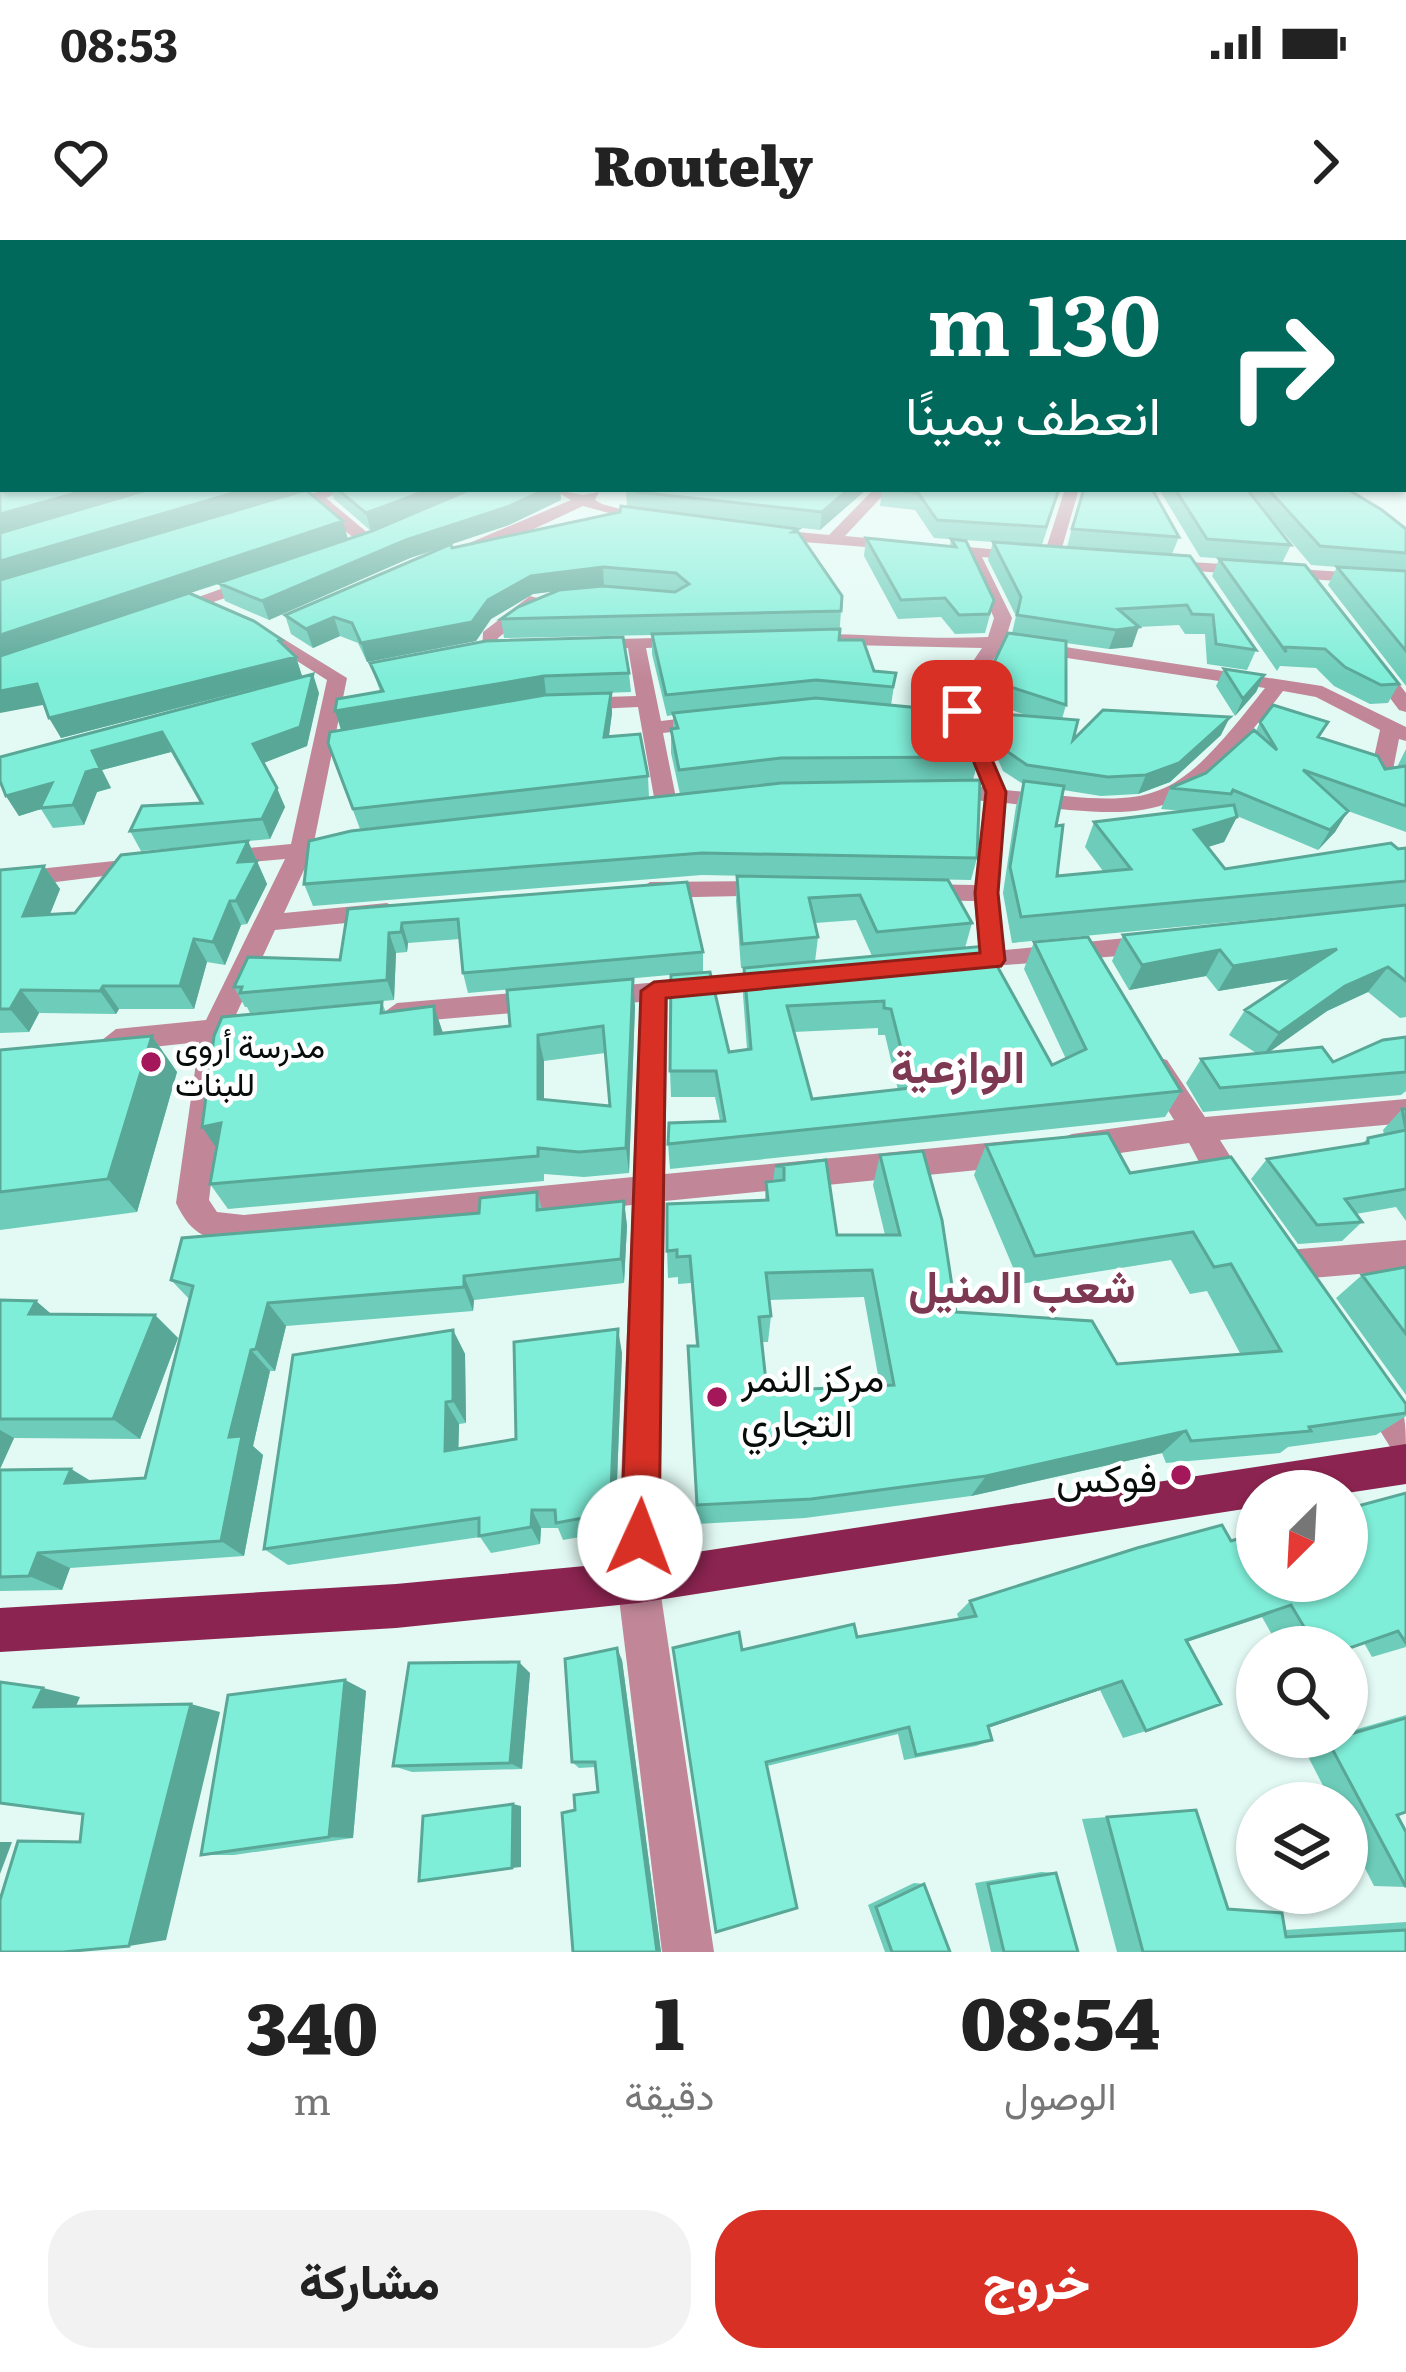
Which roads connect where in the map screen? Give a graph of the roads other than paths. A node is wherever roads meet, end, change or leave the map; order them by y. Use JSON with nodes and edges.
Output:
{"nodes":[{"id":1,"x":253,"y":517,"type":"edge"},
{"id":2,"x":340,"y":517,"type":"edge"},
{"id":3,"x":549,"y":517,"type":"edge"},
{"id":4,"x":632,"y":517,"type":"edge"},
{"id":5,"x":855,"y":517,"type":"edge"},
{"id":6,"x":1064,"y":517,"type":"edge"},
{"id":7,"x":249,"y":518,"type":"edge"},
{"id":8,"x":636,"y":518,"type":"junction"},
{"id":9,"x":677,"y":524,"type":"edge"},
{"id":10,"x":740,"y":531,"type":"edge"},
{"id":11,"x":516,"y":532,"type":"junction"},
{"id":12,"x":387,"y":534,"type":"edge"},
{"id":13,"x":833,"y":540,"type":"junction"},
{"id":14,"x":368,"y":542,"type":"junction"},
{"id":15,"x":347,"y":549,"type":"edge"},
{"id":16,"x":972,"y":552,"type":"junction"},
{"id":17,"x":437,"y":558,"type":"edge"},
{"id":18,"x":1051,"y":558,"type":"junction"},
{"id":19,"x":1292,"y":558,"type":"edge"},
{"id":20,"x":1188,"y":559,"type":"junction"},
{"id":21,"x":1075,"y":560,"type":"edge"},
{"id":22,"x":1145,"y":564,"type":"edge"},
{"id":23,"x":283,"y":572,"type":"edge"},
{"id":24,"x":1305,"y":575,"type":"junction"},
{"id":25,"x":1406,"y":581,"type":"edge"},
{"id":26,"x":1205,"y":587,"type":"edge"},
{"id":27,"x":1319,"y":594,"type":"edge"},
{"id":28,"x":556,"y":595,"type":"edge"},
{"id":29,"x":197,"y":601,"type":"junction"},
{"id":30,"x":146,"y":619,"type":"edge"},
{"id":31,"x":290,"y":622,"type":"edge"},
{"id":32,"x":269,"y":632,"type":"junction"},
{"id":33,"x":775,"y":640,"type":"edge"},
{"id":34,"x":705,"y":641,"type":"edge"},
{"id":35,"x":636,"y":642,"type":"junction"},
{"id":36,"x":996,"y":642,"type":"junction"},
{"id":37,"x":573,"y":645,"type":"edge"},
{"id":38,"x":1363,"y":650,"type":"edge"},
{"id":39,"x":467,"y":653,"type":"edge"},
{"id":40,"x":1257,"y":664,"type":"edge"},
{"id":41,"x":1274,"y":683,"type":"junction"},
{"id":42,"x":647,"y":701,"type":"junction"},
{"id":43,"x":547,"y":705,"type":"edge"},
{"id":44,"x":1406,"y":706,"type":"edge"},
{"id":45,"x":744,"y":717,"type":"edge"},
{"id":46,"x":652,"y":728,"type":"junction"},
{"id":47,"x":1398,"y":732,"type":"edge"},
{"id":48,"x":1379,"y":780,"type":"edge"},
{"id":49,"x":923,"y":790,"type":"edge"},
{"id":50,"x":996,"y":792,"type":"junction"},
{"id":51,"x":666,"y":803,"type":"edge"},
{"id":52,"x":346,"y":844,"type":"edge"},
{"id":53,"x":301,"y":850,"type":"junction"},
{"id":54,"x":0,"y":881,"type":"edge"},
{"id":55,"x":797,"y":890,"type":"edge"},
{"id":56,"x":892,"y":891,"type":"edge"},
{"id":57,"x":617,"y":892,"type":"edge"},
{"id":58,"x":986,"y":893,"type":"junction"},
{"id":59,"x":423,"y":908,"type":"edge"},
{"id":60,"x":266,"y":923,"type":"junction"},
{"id":61,"x":1181,"y":941,"type":"edge"},
{"id":62,"x":1088,"y":952,"type":"junction"},
{"id":63,"x":993,"y":960,"type":"junction"},
{"id":64,"x":925,"y":966,"type":"edge"},
{"id":65,"x":812,"y":976,"type":"edge"},
{"id":66,"x":654,"y":991,"type":"junction"},
{"id":67,"x":1112,"y":991,"type":"edge"},
{"id":68,"x":376,"y":1015,"type":"edge"},
{"id":69,"x":261,"y":1025,"type":"edge"},
{"id":70,"x":214,"y":1030,"type":"junction"},
{"id":71,"x":1135,"y":1031,"type":"edge"},
{"id":72,"x":95,"y":1043,"type":"edge"},
{"id":73,"x":1406,"y":1112,"type":"edge"},
{"id":74,"x":1193,"y":1130,"type":"junction"},
{"id":75,"x":652,"y":1189,"type":"junction"},
{"id":76,"x":1247,"y":1207,"type":"edge"},
{"id":77,"x":1406,"y":1255,"type":"edge"},
{"id":78,"x":1314,"y":1303,"type":"edge"},
{"id":79,"x":1353,"y":1360,"type":"edge"},
{"id":80,"x":1406,"y":1436,"type":"edge"},
{"id":81,"x":1406,"y":1464,"type":"edge"},
{"id":82,"x":638,"y":1582,"type":"junction"},
{"id":83,"x":0,"y":1630,"type":"edge"},
{"id":84,"x":688,"y":1952,"type":"edge"}],
"edges":[{"from":1,"to":7,"type":"street"},
{"from":2,"to":14,"type":"street"},
{"from":3,"to":11,"type":"street"},
{"from":4,"to":8,"type":"street"},
{"from":5,"to":13,"type":"street"},
{"from":6,"to":18,"type":"street"},
{"from":8,"to":9,"type":"street"},
{"from":8,"to":11,"type":"street"},
{"from":10,"to":13,"type":"street"},
{"from":11,"to":17,"type":"street"},
{"from":12,"to":14,"type":"street"},
{"from":13,"to":16,"type":"street"},
{"from":14,"to":15,"type":"street"},
{"from":16,"to":18,"type":"street"},
{"from":16,"to":36,"type":"street"},
{"from":18,"to":21,"type":"street"},
{"from":19,"to":24,"type":"street"},
{"from":20,"to":22,"type":"street"},
{"from":20,"to":24,"type":"street"},
{"from":20,"to":26,"type":"street"},
{"from":23,"to":29,"type":"street"},
{"from":24,"to":25,"type":"street"},
{"from":24,"to":27,"type":"street"},
{"from":28,"to":39,"type":"street"},
{"from":29,"to":30,"type":"street"},
{"from":29,"to":32,"type":"street"},
{"from":31,"to":32,"type":"street"},
{"from":32,"to":53,"type":"street"},
{"from":33,"to":36,"type":"street"},
{"from":34,"to":35,"type":"street"},
{"from":35,"to":37,"type":"street"},
{"from":35,"to":42,"type":"street"},
{"from":36,"to":41,"type":"street"},
{"from":36,"to":50,"type":"street"},
{"from":38,"to":44,"type":"street"},
{"from":40,"to":41,"type":"street"},
{"from":41,"to":47,"type":"street"},
{"from":41,"to":50,"type":"street"},
{"from":42,"to":43,"type":"street"},
{"from":42,"to":46,"type":"street"},
{"from":45,"to":46,"type":"street"},
{"from":46,"to":51,"type":"street"},
{"from":47,"to":48,"type":"street"},
{"from":49,"to":50,"type":"street"},
{"from":50,"to":58,"type":"street"},
{"from":52,"to":53,"type":"street"},
{"from":53,"to":54,"type":"street"},
{"from":53,"to":60,"type":"street"},
{"from":55,"to":57,"type":"street"},
{"from":56,"to":58,"type":"street"},
{"from":58,"to":63,"type":"street"},
{"from":59,"to":60,"type":"street"},
{"from":60,"to":70,"type":"street"},
{"from":61,"to":62,"type":"street"},
{"from":62,"to":63,"type":"street"},
{"from":62,"to":67,"type":"street"},
{"from":63,"to":64,"type":"street"},
{"from":65,"to":66,"type":"street"},
{"from":66,"to":68,"type":"street"},
{"from":66,"to":75,"type":"street"},
{"from":69,"to":70,"type":"street"},
{"from":70,"to":72,"type":"street"},
{"from":70,"to":75,"type":"street"},
{"from":71,"to":74,"type":"street"},
{"from":73,"to":74,"type":"street"},
{"from":74,"to":75,"type":"street"},
{"from":74,"to":76,"type":"street"},
{"from":75,"to":82,"type":"street"},
{"from":77,"to":78,"type":"street"},
{"from":79,"to":80,"type":"street"},
{"from":81,"to":82,"type":"main road"},
{"from":82,"to":83,"type":"main road"},
{"from":82,"to":84,"type":"street"}]}
